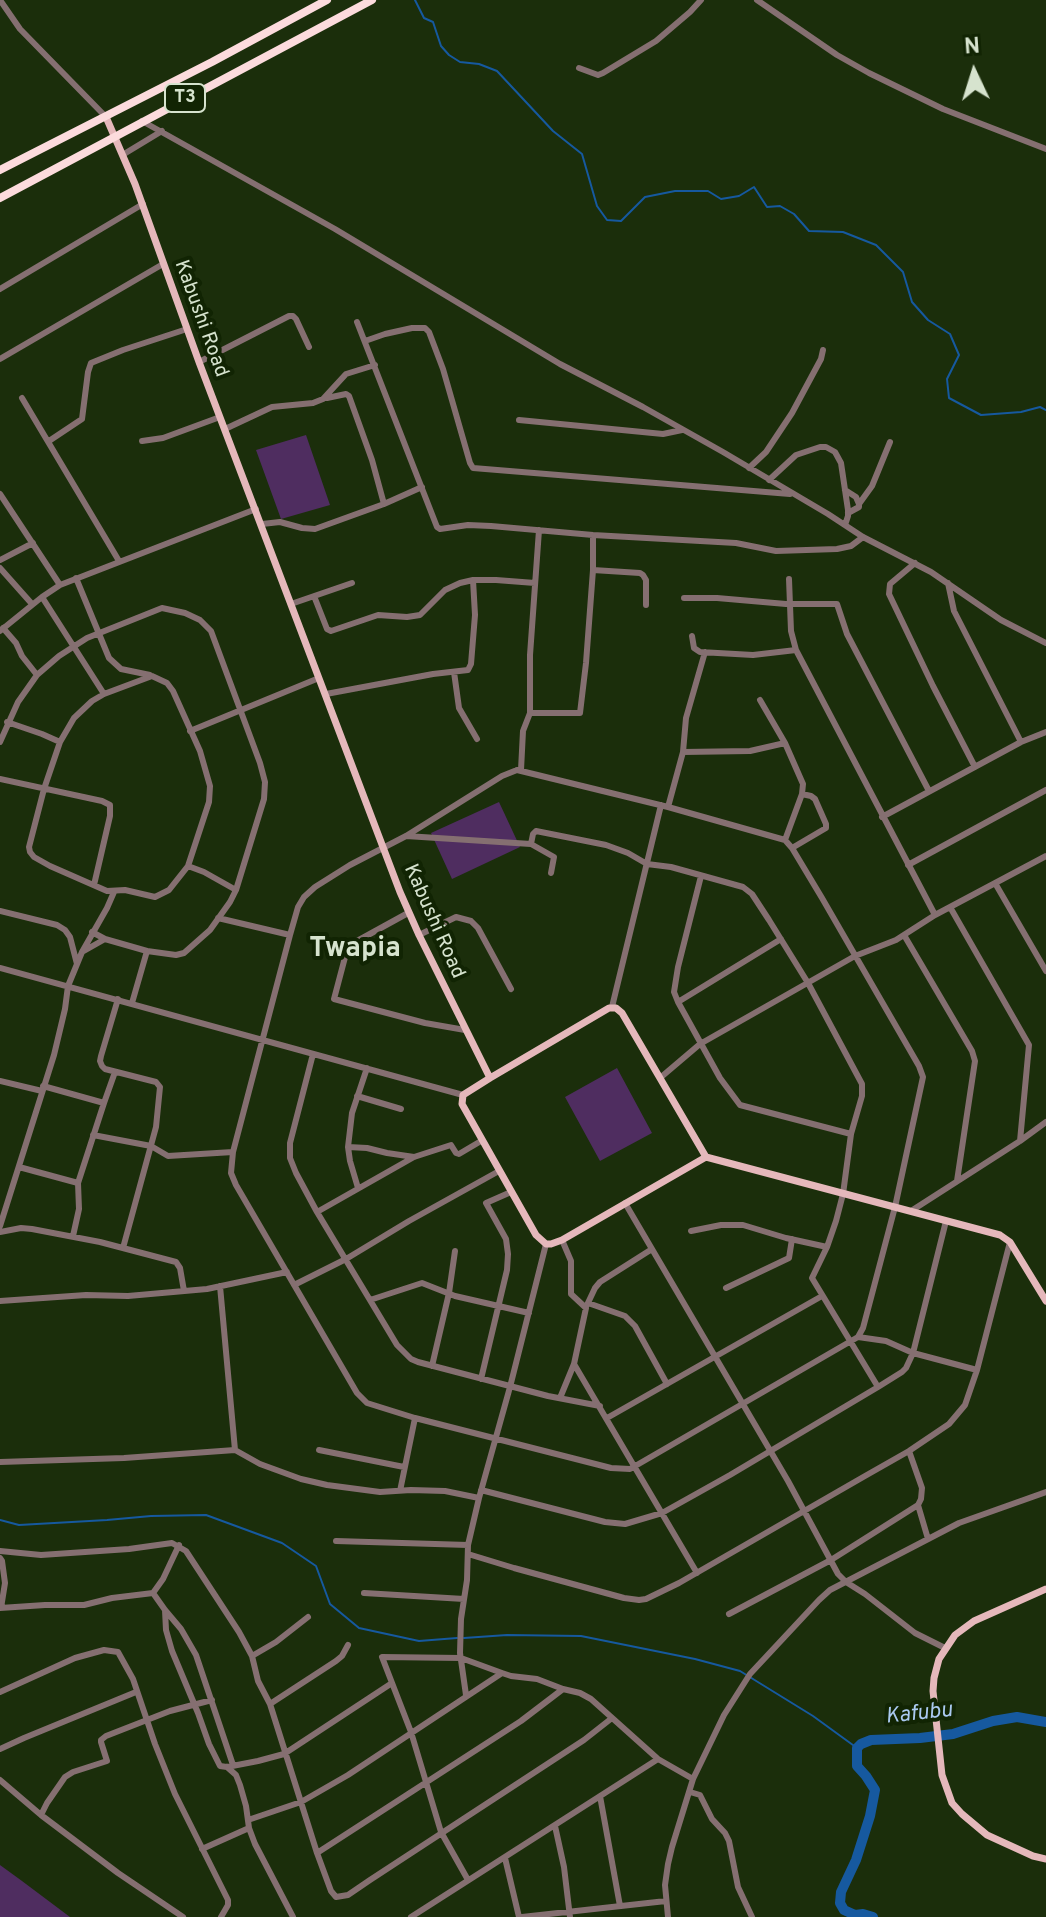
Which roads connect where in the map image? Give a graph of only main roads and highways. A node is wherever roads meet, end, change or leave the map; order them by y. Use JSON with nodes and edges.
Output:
{"nodes":[{"id":1,"x":327,"y":0,"type":"edge"},
{"id":2,"x":372,"y":0,"type":"edge"},
{"id":3,"x":106,"y":117,"type":"junction"},
{"id":4,"x":115,"y":136,"type":"junction"},
{"id":5,"x":0,"y":170,"type":"edge"},
{"id":6,"x":0,"y":198,"type":"edge"},
{"id":7,"x":490,"y":1078,"type":"junction"},
{"id":8,"x":706,"y":1157,"type":"junction"},
{"id":9,"x":1045,"y":1297,"type":"edge"},
{"id":10,"x":1046,"y":1589,"type":"edge"},
{"id":11,"x":1046,"y":1859,"type":"edge"}],
"edges":[{"from":1,"to":3,"type":"highway","number":"T3"},
{"from":2,"to":4,"type":"highway","number":"T3"},
{"from":3,"to":4,"type":"main road","name":"Kabushi Road"},
{"from":3,"to":5,"type":"highway","number":"T3"},
{"from":4,"to":6,"type":"highway","number":"T3"},
{"from":4,"to":7,"type":"main road","name":"Kabushi Road"},
{"from":7,"to":8,"type":"main road"},
{"from":7,"to":8,"type":"main road"},
{"from":8,"to":9,"type":"main road"},
{"from":10,"to":11,"type":"main road"}]}
